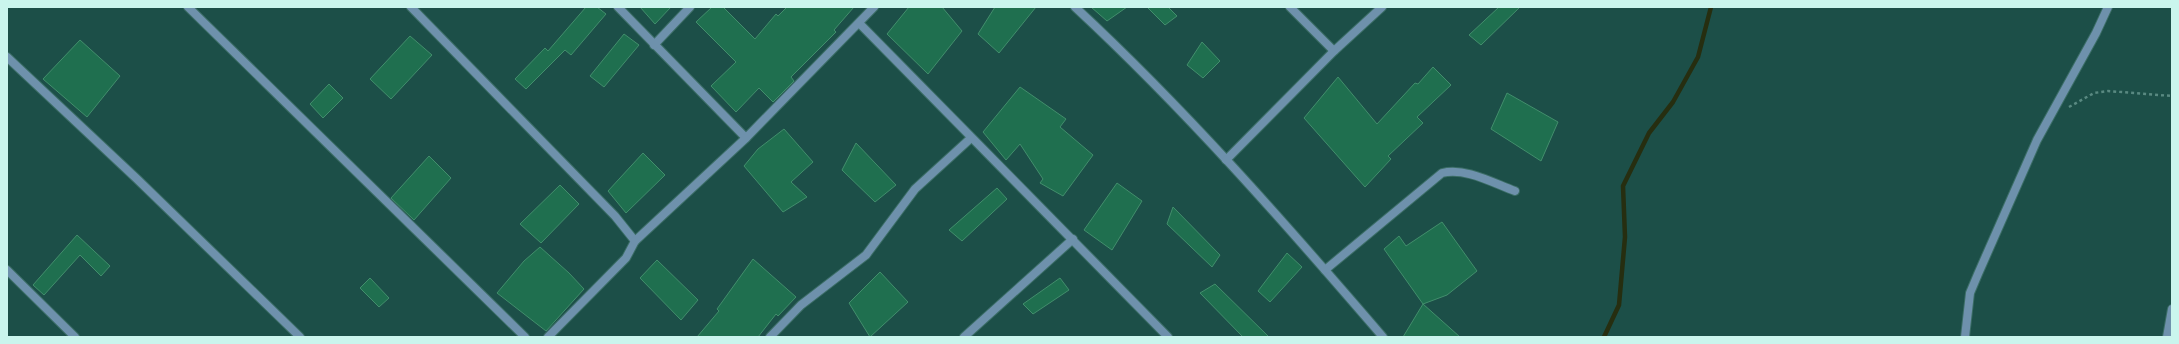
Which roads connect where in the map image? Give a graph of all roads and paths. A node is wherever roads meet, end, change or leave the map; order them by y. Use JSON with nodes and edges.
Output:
{"nodes":[{"id":1,"x":188,"y":7,"type":"edge"},
{"id":2,"x":411,"y":7,"type":"edge"},
{"id":3,"x":618,"y":7,"type":"edge"},
{"id":4,"x":690,"y":7,"type":"edge"},
{"id":5,"x":874,"y":7,"type":"edge"},
{"id":6,"x":1075,"y":7,"type":"edge"},
{"id":7,"x":1290,"y":7,"type":"edge"},
{"id":8,"x":1382,"y":7,"type":"edge"},
{"id":9,"x":2108,"y":7,"type":"edge"},
{"id":10,"x":859,"y":23,"type":"junction"},
{"id":11,"x":654,"y":45,"type":"junction"},
{"id":12,"x":1334,"y":51,"type":"junction"},
{"id":13,"x":7,"y":57,"type":"edge"},
{"id":14,"x":2172,"y":96,"type":"edge"},
{"id":15,"x":2049,"y":118,"type":"junction"},
{"id":16,"x":746,"y":138,"type":"junction"},
{"id":17,"x":971,"y":138,"type":"junction"},
{"id":18,"x":1226,"y":160,"type":"junction"},
{"id":19,"x":1514,"y":190,"type":"dead end"},
{"id":20,"x":1073,"y":239,"type":"junction"},
{"id":21,"x":635,"y":242,"type":"junction"},
{"id":22,"x":7,"y":270,"type":"edge"},
{"id":23,"x":1325,"y":270,"type":"junction"},
{"id":24,"x":2172,"y":309,"type":"edge"},
{"id":25,"x":75,"y":337,"type":"edge"},
{"id":26,"x":300,"y":337,"type":"edge"},
{"id":27,"x":525,"y":337,"type":"edge"},
{"id":28,"x":548,"y":337,"type":"edge"},
{"id":29,"x":770,"y":337,"type":"edge"},
{"id":30,"x":965,"y":337,"type":"edge"},
{"id":31,"x":1168,"y":337,"type":"edge"},
{"id":32,"x":1383,"y":337,"type":"edge"},
{"id":33,"x":1965,"y":337,"type":"edge"},
{"id":34,"x":2167,"y":337,"type":"edge"}],
"edges":[{"from":1,"to":27,"type":"street"},
{"from":2,"to":21,"type":"street"},
{"from":3,"to":11,"type":"street"},
{"from":4,"to":11,"type":"street"},
{"from":5,"to":10,"type":"street"},
{"from":6,"to":18,"type":"street"},
{"from":7,"to":12,"type":"street"},
{"from":8,"to":12,"type":"street"},
{"from":9,"to":15,"type":"street"},
{"from":10,"to":16,"type":"street"},
{"from":10,"to":17,"type":"street"},
{"from":11,"to":16,"type":"street"},
{"from":12,"to":18,"type":"street"},
{"from":13,"to":26,"type":"street"},
{"from":14,"to":15,"type":"path"},
{"from":15,"to":33,"type":"street"},
{"from":16,"to":21,"type":"street"},
{"from":17,"to":20,"type":"street"},
{"from":17,"to":29,"type":"street"},
{"from":18,"to":23,"type":"street"},
{"from":19,"to":23,"type":"street"},
{"from":20,"to":30,"type":"street"},
{"from":20,"to":31,"type":"street"},
{"from":21,"to":28,"type":"street"},
{"from":22,"to":25,"type":"street"},
{"from":23,"to":32,"type":"street"},
{"from":24,"to":34,"type":"street"}]}
